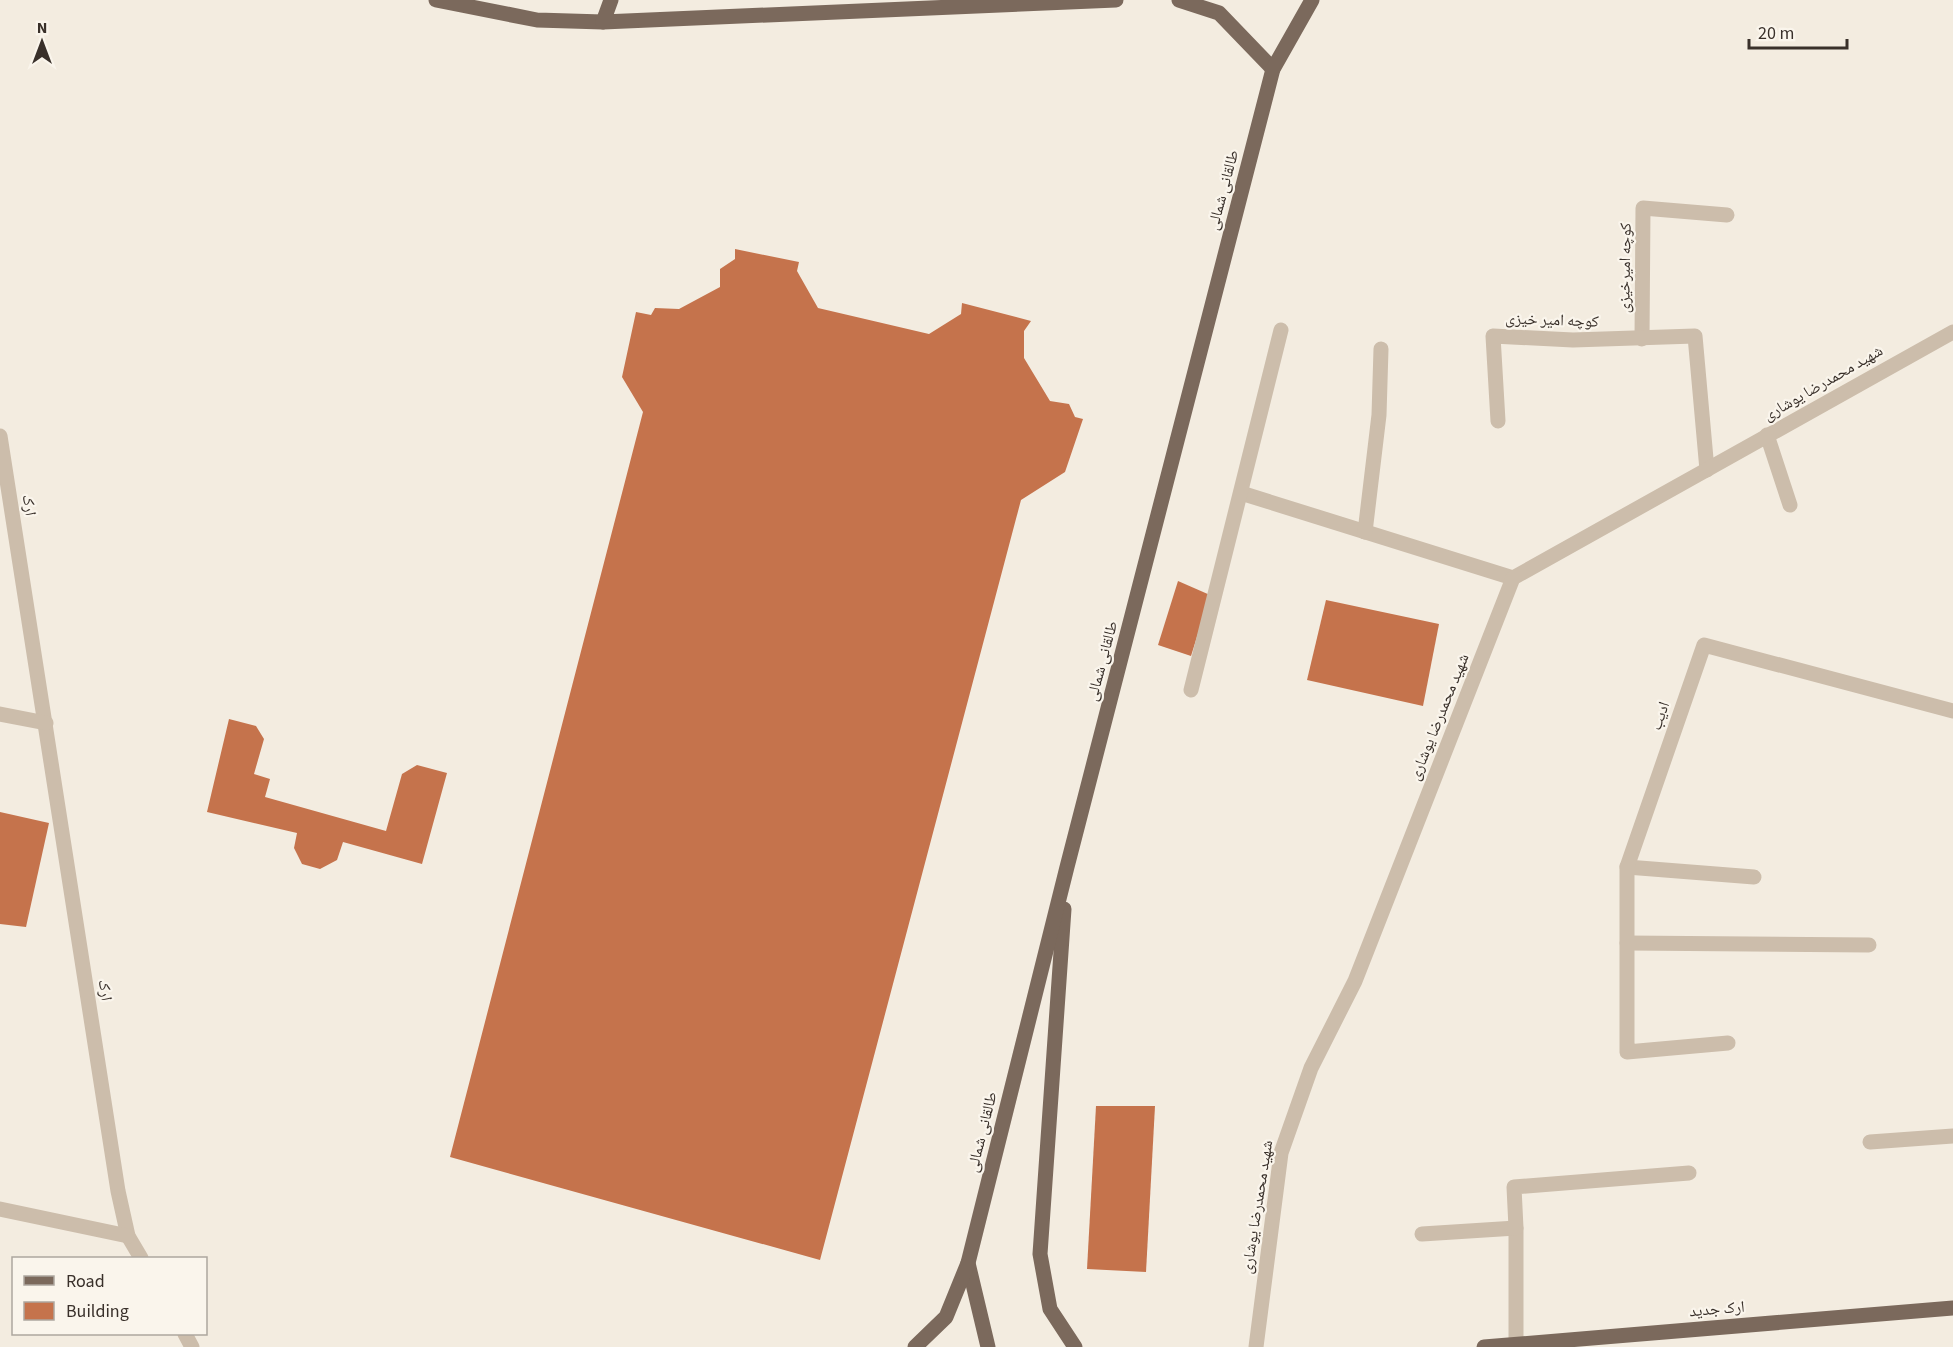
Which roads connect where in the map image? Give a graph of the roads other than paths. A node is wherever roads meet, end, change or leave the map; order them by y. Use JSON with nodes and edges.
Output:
{"nodes":[{"id":1,"x":436,"y":0,"type":"edge"},
{"id":2,"x":611,"y":0,"type":"edge"},
{"id":3,"x":1116,"y":0,"type":"edge"},
{"id":4,"x":1179,"y":0,"type":"edge"},
{"id":5,"x":1312,"y":0,"type":"edge"},
{"id":6,"x":603,"y":22,"type":"junction"},
{"id":7,"x":1273,"y":69,"type":"junction"},
{"id":8,"x":1727,"y":215,"type":"dead end"},
{"id":9,"x":1281,"y":330,"type":"dead end"},
{"id":10,"x":1953,"y":332,"type":"edge"},
{"id":11,"x":1642,"y":339,"type":"junction"},
{"id":12,"x":1381,"y":349,"type":"dead end"},
{"id":13,"x":1498,"y":421,"type":"dead end"},
{"id":14,"x":1767,"y":435,"type":"junction"},
{"id":15,"x":0,"y":436,"type":"edge"},
{"id":16,"x":1707,"y":470,"type":"junction"},
{"id":17,"x":1241,"y":493,"type":"junction"},
{"id":18,"x":1790,"y":506,"type":"dead end"},
{"id":19,"x":1365,"y":532,"type":"junction"},
{"id":20,"x":1514,"y":578,"type":"junction"},
{"id":21,"x":1191,"y":690,"type":"dead end"},
{"id":22,"x":1953,"y":711,"type":"edge"},
{"id":23,"x":0,"y":714,"type":"edge"},
{"id":24,"x":46,"y":723,"type":"junction"},
{"id":25,"x":1067,"y":867,"type":"junction"},
{"id":26,"x":1627,"y":867,"type":"junction"},
{"id":27,"x":1754,"y":877,"type":"dead end"},
{"id":28,"x":1627,"y":944,"type":"junction"},
{"id":29,"x":1869,"y":945,"type":"dead end"},
{"id":30,"x":1728,"y":1043,"type":"dead end"},
{"id":31,"x":1953,"y":1136,"type":"edge"},
{"id":32,"x":1870,"y":1142,"type":"dead end"},
{"id":33,"x":1689,"y":1173,"type":"dead end"},
{"id":34,"x":0,"y":1209,"type":"edge"},
{"id":35,"x":1516,"y":1228,"type":"junction"},
{"id":36,"x":1422,"y":1234,"type":"dead end"},
{"id":37,"x":128,"y":1236,"type":"junction"},
{"id":38,"x":140,"y":1257,"type":"edge"},
{"id":39,"x":968,"y":1263,"type":"junction"},
{"id":40,"x":1953,"y":1308,"type":"edge"},
{"id":41,"x":1516,"y":1346,"type":"edge"},
{"id":42,"x":915,"y":1347,"type":"edge"},
{"id":43,"x":988,"y":1347,"type":"edge"},
{"id":44,"x":1075,"y":1347,"type":"edge"},
{"id":45,"x":1256,"y":1347,"type":"edge"},
{"id":46,"x":1484,"y":1347,"type":"edge"}],
"edges":[{"from":1,"to":6,"type":"main road"},
{"from":2,"to":6,"type":"main road"},
{"from":3,"to":6,"type":"main road"},
{"from":4,"to":7,"type":"main road"},
{"from":5,"to":7,"type":"main road","name":"طالقانی شمالی"},
{"from":7,"to":25,"type":"main road","name":"طالقانی شمالی"},
{"from":8,"to":11,"type":"street","name":"کوچه امیرخیزی"},
{"from":9,"to":17,"type":"street"},
{"from":10,"to":14,"type":"street","name":"شهید محمدرضا یوشاری"},
{"from":11,"to":13,"type":"street","name":"کوچه امیر خیزی"},
{"from":11,"to":16,"type":"street","name":"کوچه امیر خیزی"},
{"from":12,"to":19,"type":"street"},
{"from":14,"to":16,"type":"street","name":"شهید محمدرضا یوشاری"},
{"from":14,"to":18,"type":"street"},
{"from":15,"to":24,"type":"street","name":"ارک"},
{"from":16,"to":20,"type":"street","name":"شهید محمدرضا یوشاری"},
{"from":17,"to":19,"type":"street"},
{"from":17,"to":21,"type":"street"},
{"from":19,"to":20,"type":"street"},
{"from":20,"to":45,"type":"street","name":"شهید محمدرضا یوشاری"},
{"from":22,"to":26,"type":"street","name":"ادیب"},
{"from":23,"to":24,"type":"street"},
{"from":24,"to":37,"type":"street","name":"ارک"},
{"from":25,"to":39,"type":"main road","name":"طالقانی شمالی"},
{"from":25,"to":44,"type":"main road"},
{"from":26,"to":27,"type":"street"},
{"from":26,"to":28,"type":"street","name":"ادیب"},
{"from":28,"to":29,"type":"street"},
{"from":28,"to":30,"type":"street","name":"ادیب"},
{"from":31,"to":32,"type":"street"},
{"from":33,"to":35,"type":"street"},
{"from":34,"to":37,"type":"street"},
{"from":35,"to":36,"type":"street"},
{"from":35,"to":41,"type":"street"},
{"from":37,"to":38,"type":"street","name":"ارک"},
{"from":39,"to":42,"type":"main road","name":"طالقانی شمالی"},
{"from":39,"to":43,"type":"main road"},
{"from":40,"to":41,"type":"main road","name":"ارک جدید"},
{"from":41,"to":46,"type":"main road","name":"ارک جدید"}]}
